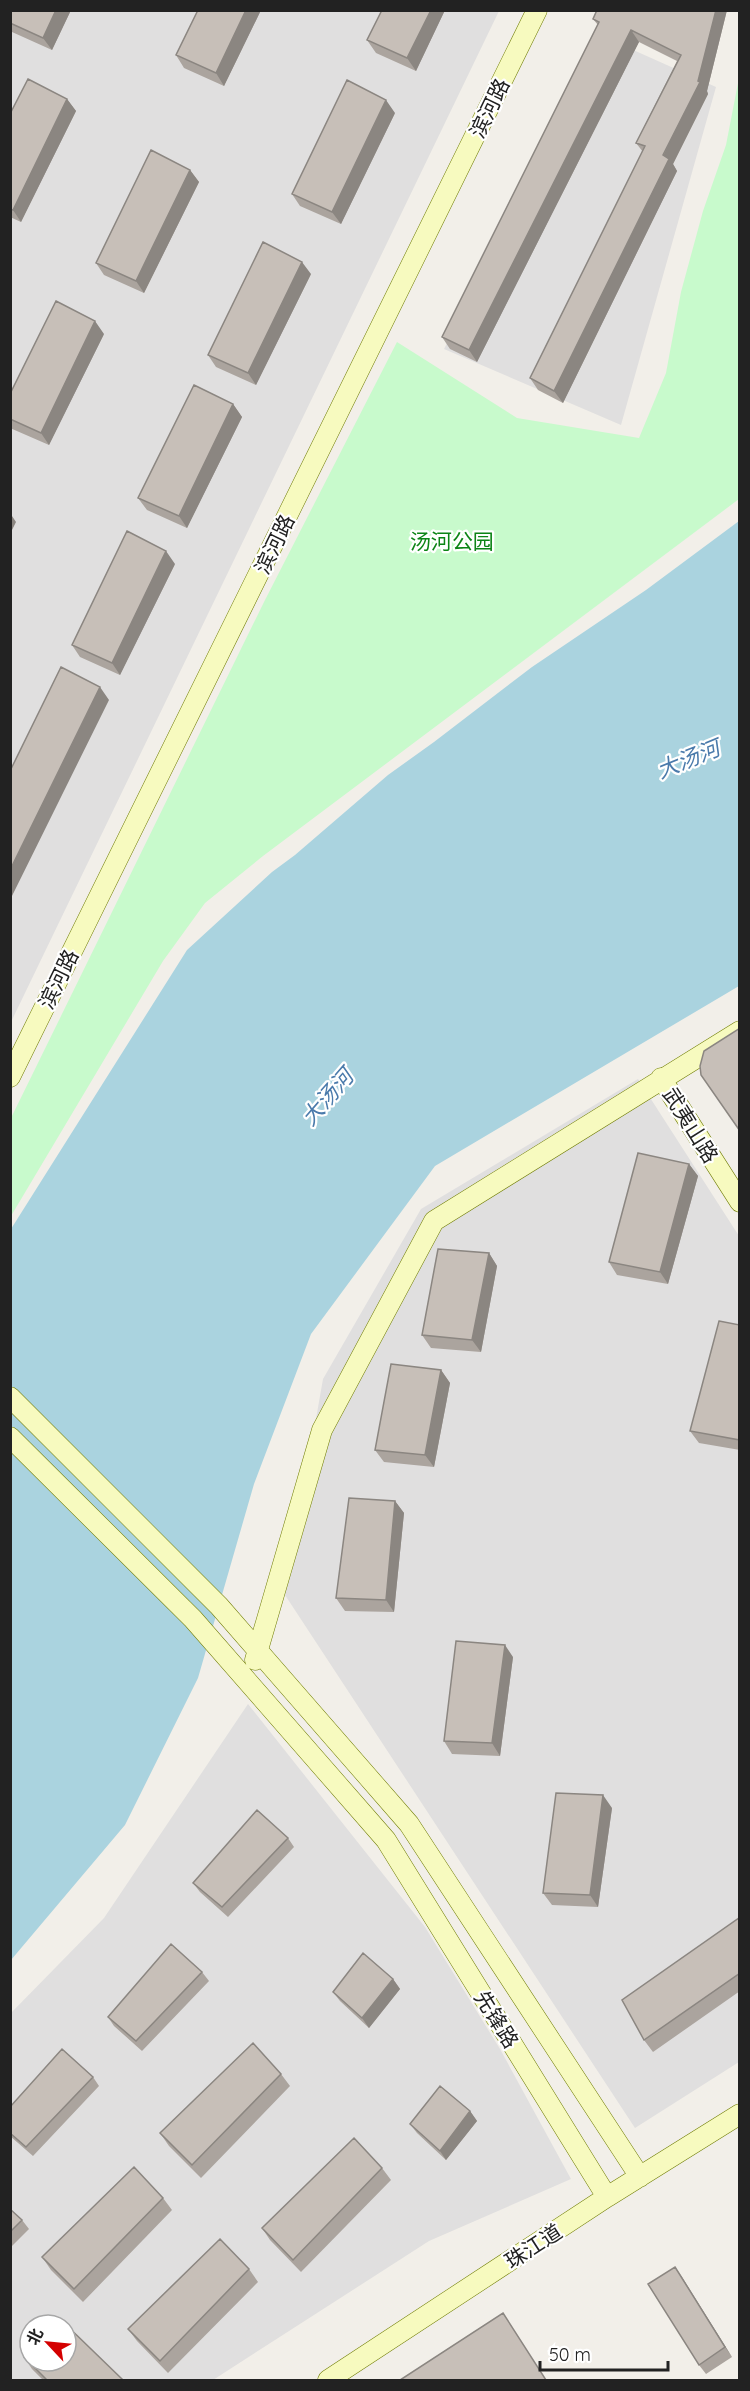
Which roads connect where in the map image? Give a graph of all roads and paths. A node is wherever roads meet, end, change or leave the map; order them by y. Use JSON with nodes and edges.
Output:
{"nodes":[{"id":1,"x":537,"y":10,"type":"edge"},
{"id":2,"x":740,"y":1030,"type":"edge"},
{"id":3,"x":10,"y":1077,"type":"edge"},
{"id":4,"x":661,"y":1078,"type":"junction"},
{"id":5,"x":740,"y":1202,"type":"edge"},
{"id":6,"x":10,"y":1397,"type":"edge"},
{"id":7,"x":10,"y":1437,"type":"edge"},
{"id":8,"x":258,"y":1651,"type":"junction"},
{"id":9,"x":247,"y":1683,"type":"junction"},
{"id":10,"x":740,"y":2114,"type":"edge"},
{"id":11,"x":640,"y":2177,"type":"junction"},
{"id":12,"x":608,"y":2197,"type":"junction"},
{"id":13,"x":328,"y":2380,"type":"edge"}],
"edges":[{"from":1,"to":3,"type":"street","name":"滨河路"},
{"from":2,"to":4,"type":"street"},
{"from":4,"to":5,"type":"street","name":"武夷山路"},
{"from":4,"to":8,"type":"street"},
{"from":6,"to":8,"type":"street"},
{"from":7,"to":9,"type":"street","name":"先锋路"},
{"from":8,"to":9,"type":"street"},
{"from":8,"to":11,"type":"street"},
{"from":9,"to":12,"type":"street","name":"先锋路"},
{"from":10,"to":11,"type":"street","name":"珠江道"},
{"from":11,"to":12,"type":"street","name":"珠江道"},
{"from":12,"to":13,"type":"street","name":"珠江道"}]}
